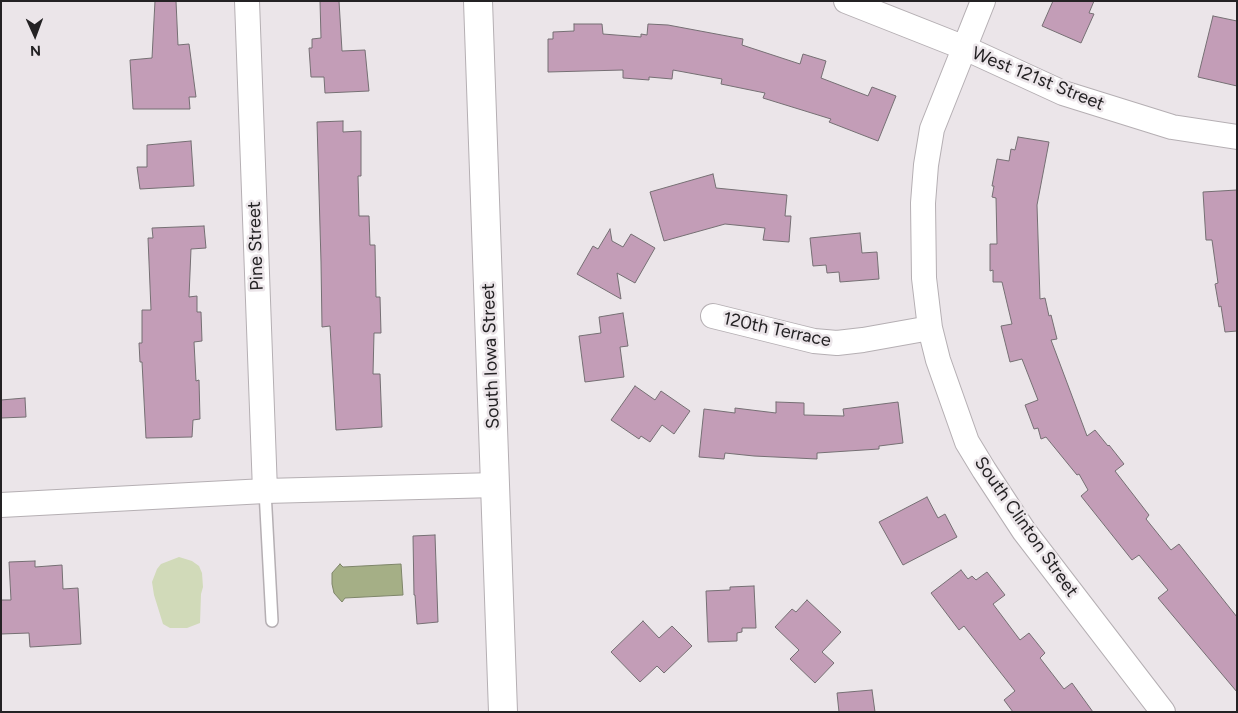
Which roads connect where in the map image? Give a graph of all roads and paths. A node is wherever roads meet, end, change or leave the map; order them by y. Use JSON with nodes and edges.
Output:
{"nodes":[{"id":1,"x":247,"y":1,"type":"edge"},
{"id":2,"x":478,"y":1,"type":"edge"},
{"id":3,"x":846,"y":1,"type":"edge"},
{"id":4,"x":983,"y":1,"type":"edge"},
{"id":5,"x":964,"y":48,"type":"junction"},
{"id":6,"x":1237,"y":137,"type":"edge"},
{"id":7,"x":713,"y":316,"type":"dead end"},
{"id":8,"x":930,"y":328,"type":"junction"},
{"id":9,"x":496,"y":485,"type":"junction"},
{"id":10,"x":265,"y":491,"type":"junction"},
{"id":11,"x":1,"y":505,"type":"edge"},
{"id":12,"x":272,"y":621,"type":"dead end"},
{"id":13,"x":503,"y":712,"type":"edge"},
{"id":14,"x":1163,"y":712,"type":"edge"}],
"edges":[{"from":1,"to":10,"type":"street","name":"Pine Street"},
{"from":2,"to":9,"type":"street","name":"South Iowa Street"},
{"from":3,"to":5,"type":"street","name":"West 121st Street"},
{"from":4,"to":5,"type":"street","name":"South Clinton Street"},
{"from":5,"to":6,"type":"street","name":"West 121st Street"},
{"from":5,"to":8,"type":"street","name":"South Clinton Street"},
{"from":7,"to":8,"type":"street","name":"120th Terrace"},
{"from":8,"to":14,"type":"street","name":"South Clinton Street"},
{"from":9,"to":10,"type":"street"},
{"from":9,"to":13,"type":"street","name":"South Iowa Street"},
{"from":10,"to":11,"type":"street"},
{"from":10,"to":12,"type":"lane"}]}
